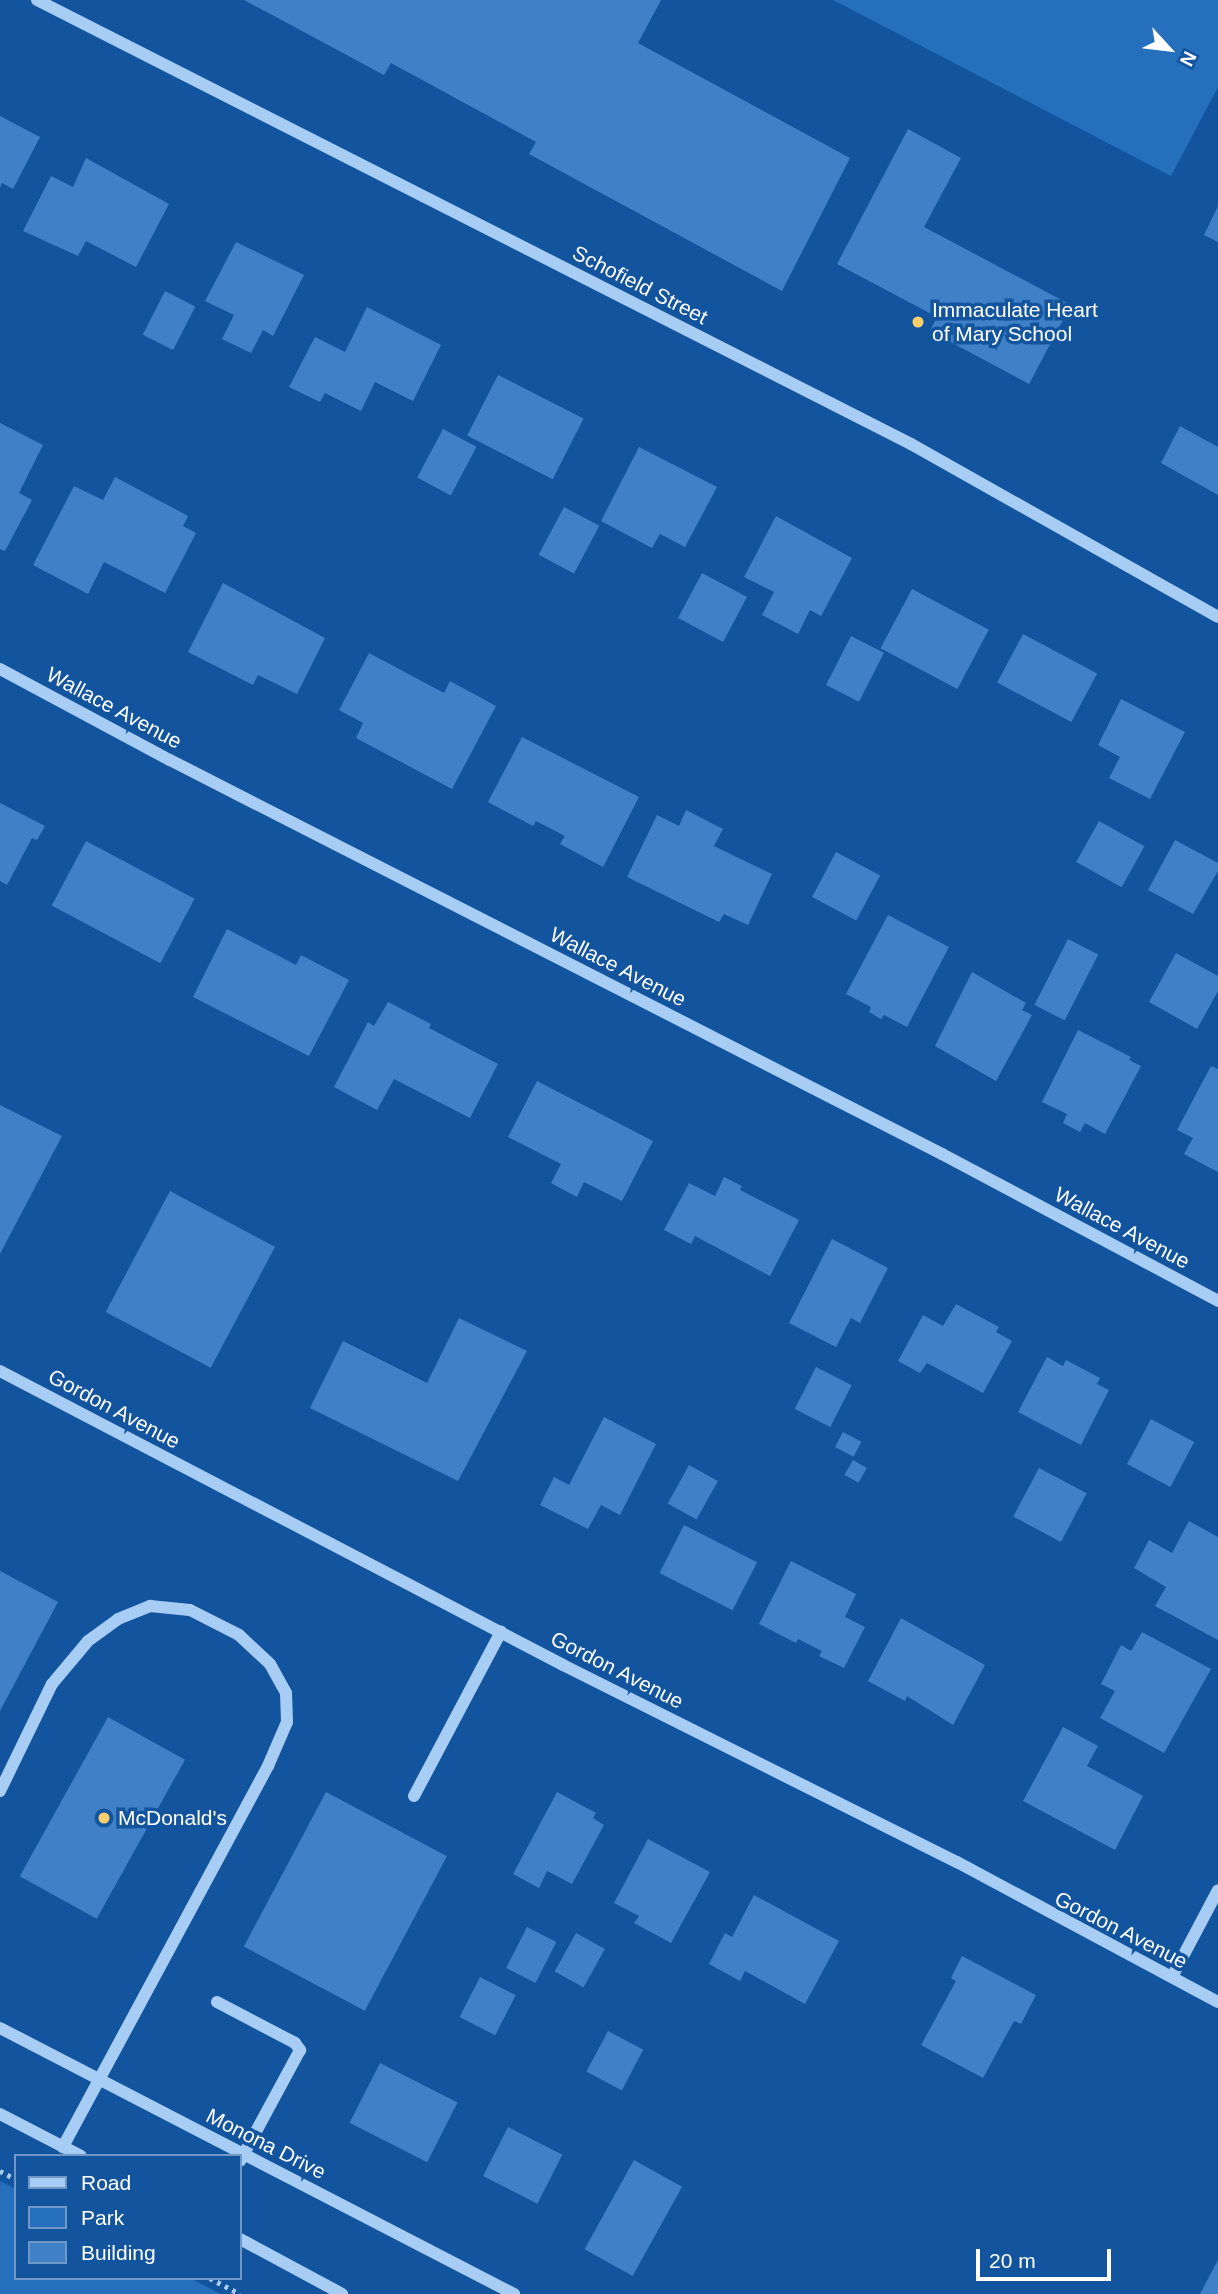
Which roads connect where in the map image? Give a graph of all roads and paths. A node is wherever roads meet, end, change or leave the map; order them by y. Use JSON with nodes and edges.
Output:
{"nodes":[{"id":1,"x":37,"y":0,"type":"edge"},
{"id":2,"x":1218,"y":617,"type":"edge"},
{"id":3,"x":0,"y":669,"type":"edge"},
{"id":4,"x":1218,"y":1301,"type":"edge"},
{"id":5,"x":0,"y":1371,"type":"edge"},
{"id":6,"x":501,"y":1632,"type":"junction"},
{"id":7,"x":0,"y":1791,"type":"edge"},
{"id":8,"x":414,"y":1796,"type":"dead end"},
{"id":9,"x":1218,"y":1891,"type":"edge"},
{"id":10,"x":1172,"y":1977,"type":"junction"},
{"id":11,"x":217,"y":2002,"type":"dead end"},
{"id":12,"x":1218,"y":2002,"type":"edge"},
{"id":13,"x":0,"y":2028,"type":"edge"},
{"id":14,"x":98,"y":2079,"type":"junction"},
{"id":15,"x":0,"y":2114,"type":"edge"},
{"id":16,"x":63,"y":2147,"type":"junction"},
{"id":17,"x":77,"y":2154,"type":"edge"},
{"id":18,"x":235,"y":2154,"type":"edge"},
{"id":19,"x":242,"y":2158,"type":"edge"},
{"id":20,"x":242,"y":2240,"type":"edge"},
{"id":21,"x":213,"y":2280,"type":"edge"},
{"id":22,"x":240,"y":2294,"type":"edge"},
{"id":23,"x":342,"y":2294,"type":"edge"},
{"id":24,"x":514,"y":2294,"type":"edge"}],
"edges":[{"from":1,"to":2,"type":"street","name":"Schofield Street"},
{"from":3,"to":4,"type":"street","name":"Wallace Avenue"},
{"from":5,"to":6,"type":"street","name":"Gordon Avenue"},
{"from":6,"to":8,"type":"street"},
{"from":6,"to":10,"type":"street","name":"Gordon Avenue"},
{"from":7,"to":14,"type":"street"},
{"from":9,"to":10,"type":"street"},
{"from":10,"to":12,"type":"street","name":"Gordon Avenue"},
{"from":11,"to":19,"type":"street"},
{"from":13,"to":14,"type":"street","name":"Monona Drive"},
{"from":14,"to":16,"type":"street"},
{"from":14,"to":18,"type":"street","name":"Monona Drive"},
{"from":15,"to":16,"type":"street"},
{"from":16,"to":17,"type":"street"},
{"from":19,"to":24,"type":"street","name":"Monona Drive"},
{"from":20,"to":23,"type":"street"},
{"from":21,"to":22,"type":"path"}]}
